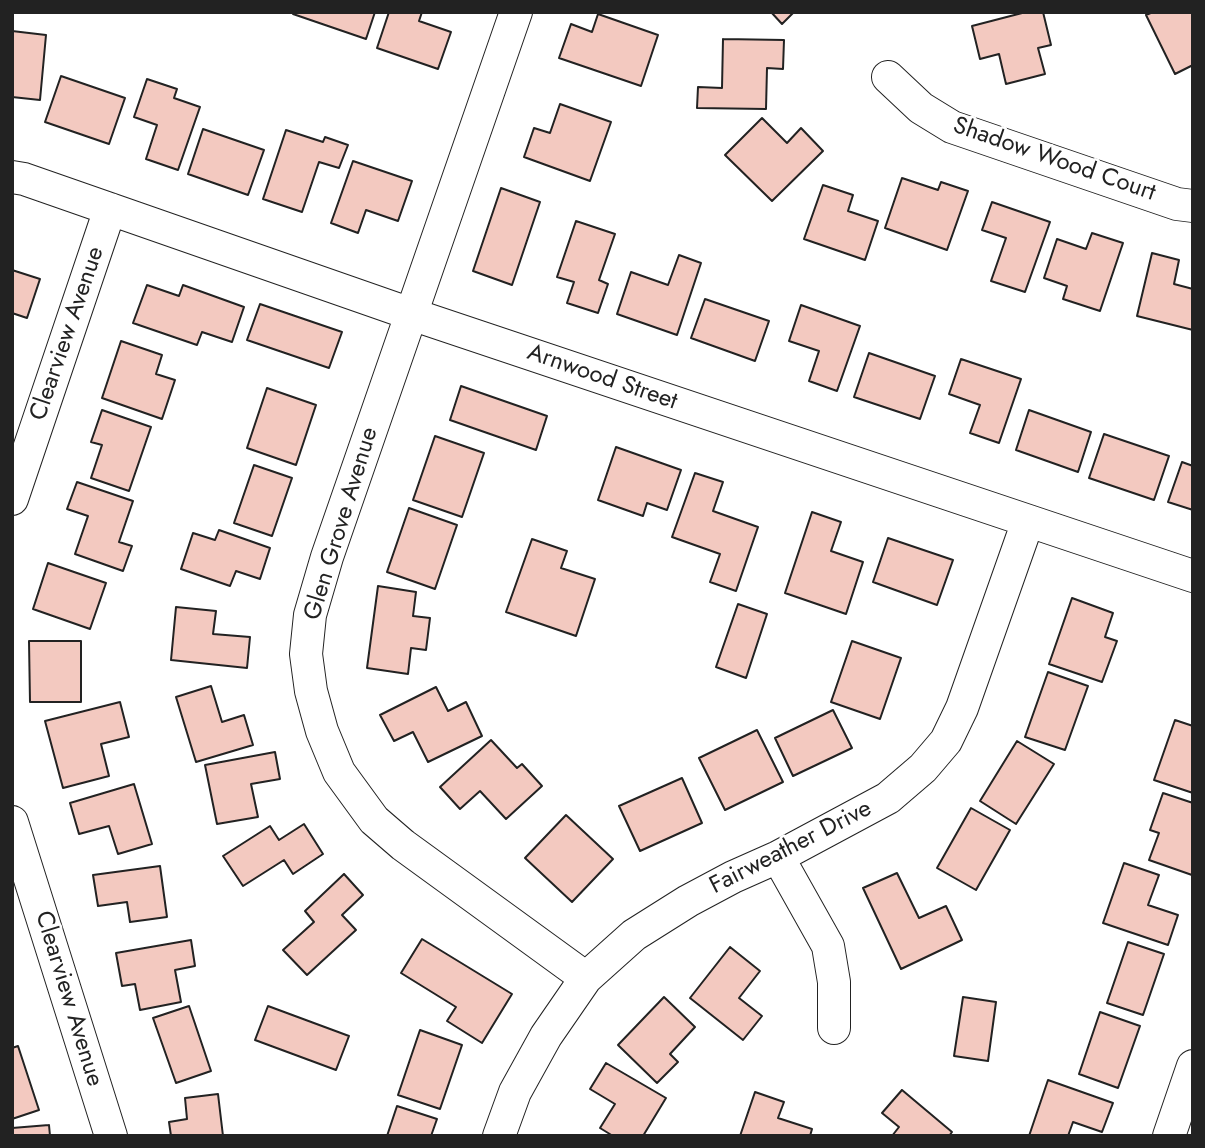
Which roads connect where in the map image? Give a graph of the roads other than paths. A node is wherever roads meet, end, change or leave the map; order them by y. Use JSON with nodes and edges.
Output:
{"nodes":[{"id":1,"x":516,"y":12,"type":"edge"},
{"id":2,"x":888,"y":77,"type":"dead end"},
{"id":3,"x":12,"y":177,"type":"edge"},
{"id":4,"x":1193,"y":206,"type":"edge"},
{"id":5,"x":110,"y":209,"type":"junction"},
{"id":6,"x":411,"y":314,"type":"junction"},
{"id":7,"x":12,"y":499,"type":"edge"},
{"id":8,"x":1028,"y":521,"type":"junction"},
{"id":9,"x":1193,"y":576,"type":"edge"},
{"id":10,"x":12,"y":822,"type":"edge"},
{"id":11,"x":778,"y":856,"type":"junction"},
{"id":12,"x":586,"y":978,"type":"junction"},
{"id":13,"x":834,"y":1028,"type":"dead end"},
{"id":14,"x":1193,"y":1066,"type":"edge"},
{"id":15,"x":111,"y":1136,"type":"edge"},
{"id":16,"x":499,"y":1136,"type":"edge"},
{"id":17,"x":1169,"y":1136,"type":"edge"}],
"edges":[{"from":1,"to":6,"type":"street","name":"Glen Grove Avenue"},
{"from":2,"to":4,"type":"street","name":"Shadow Wood Court"},
{"from":3,"to":5,"type":"street","name":"Arnwood Street"},
{"from":5,"to":6,"type":"street","name":"Arnwood Street"},
{"from":5,"to":7,"type":"street","name":"Clearview Avenue"},
{"from":6,"to":8,"type":"street","name":"Arnwood Street"},
{"from":6,"to":12,"type":"street","name":"Glen Grove Avenue"},
{"from":8,"to":9,"type":"street","name":"Arnwood Street"},
{"from":8,"to":11,"type":"street","name":"Fairweather Drive"},
{"from":10,"to":15,"type":"street","name":"Clearview Avenue"},
{"from":11,"to":12,"type":"street","name":"Fairweather Drive"},
{"from":11,"to":13,"type":"street"},
{"from":12,"to":16,"type":"street","name":"Fairweather Drive"},
{"from":14,"to":17,"type":"street"}]}
